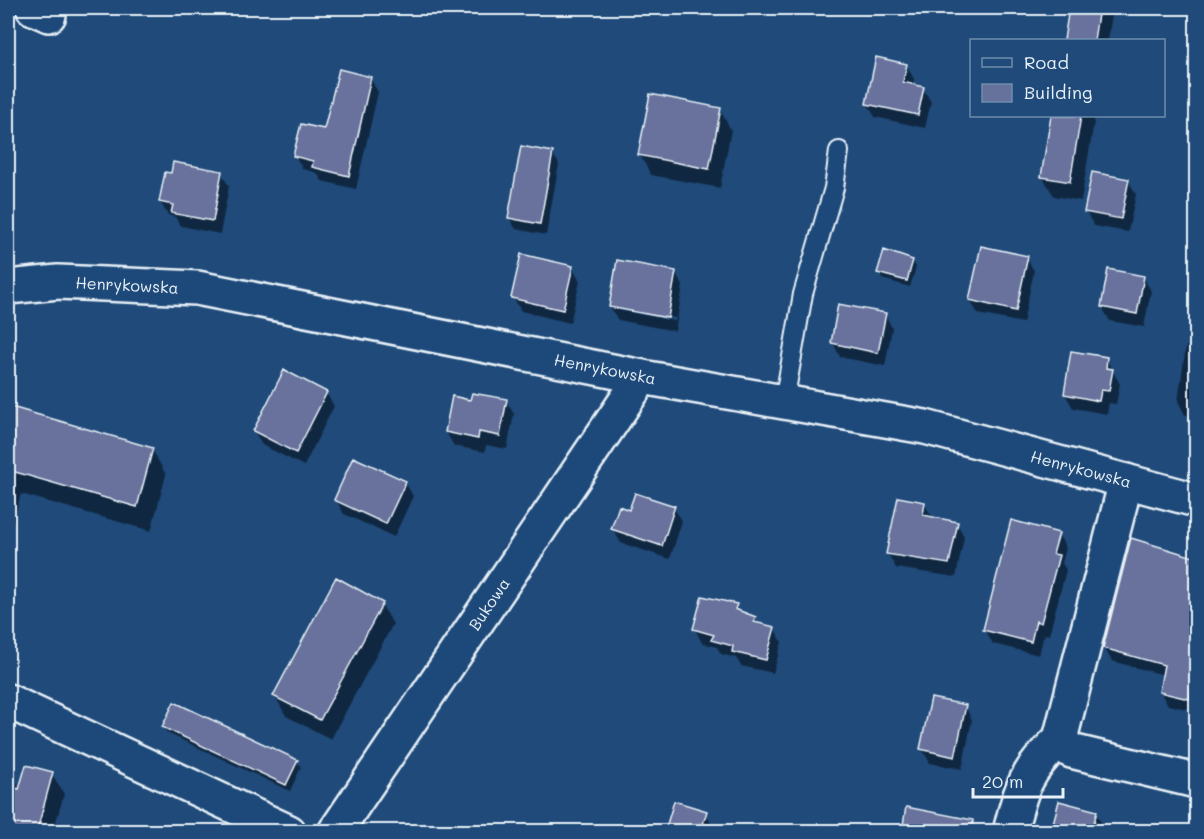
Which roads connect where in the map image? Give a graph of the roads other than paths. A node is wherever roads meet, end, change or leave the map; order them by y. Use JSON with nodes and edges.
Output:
{"nodes":[{"id":1,"x":839,"y":151,"type":"dead end"},
{"id":2,"x":8,"y":287,"type":"edge"},
{"id":3,"x":642,"y":377,"type":"junction"},
{"id":4,"x":784,"y":402,"type":"junction"},
{"id":5,"x":1126,"y":481,"type":"junction"},
{"id":6,"x":1197,"y":501,"type":"edge"},
{"id":7,"x":8,"y":701,"type":"edge"},
{"id":8,"x":1060,"y":739,"type":"junction"},
{"id":9,"x":1197,"y":781,"type":"edge"},
{"id":10,"x":289,"y":831,"type":"edge"},
{"id":11,"x":335,"y":831,"type":"edge"},
{"id":12,"x":1010,"y":831,"type":"edge"}],
"edges":[{"from":1,"to":4,"type":"lane"},
{"from":2,"to":3,"type":"street","name":"Henrykowska"},
{"from":3,"to":4,"type":"street","name":"Henrykowska"},
{"from":3,"to":11,"type":"street","name":"Bukowa"},
{"from":4,"to":5,"type":"street","name":"Henrykowska"},
{"from":5,"to":6,"type":"street","name":"Henrykowska"},
{"from":5,"to":8,"type":"street"},
{"from":7,"to":10,"type":"street"},
{"from":8,"to":9,"type":"street"},
{"from":8,"to":12,"type":"street"}]}
